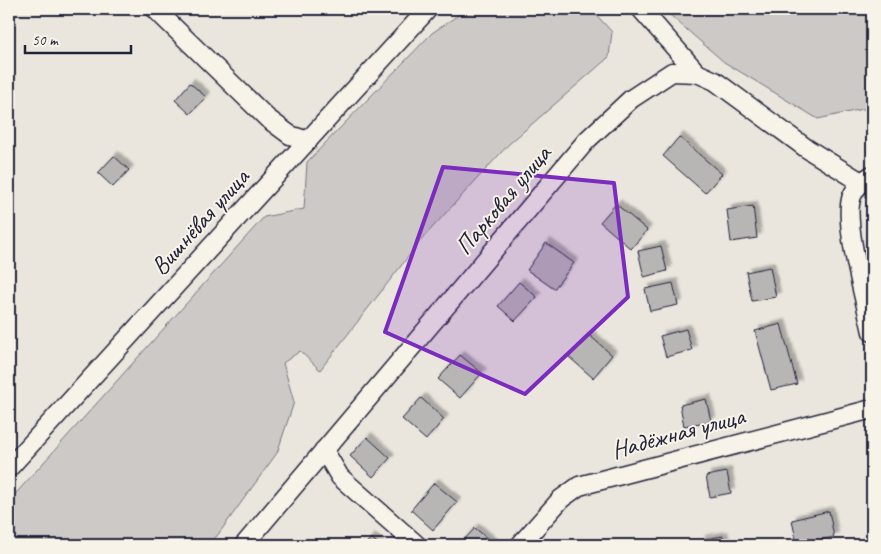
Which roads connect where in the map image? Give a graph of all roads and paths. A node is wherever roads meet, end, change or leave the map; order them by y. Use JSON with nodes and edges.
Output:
{"nodes":[{"id":1,"x":155,"y":9,"type":"edge"},
{"id":2,"x":428,"y":9,"type":"edge"},
{"id":3,"x":641,"y":9,"type":"edge"},
{"id":4,"x":697,"y":73,"type":"junction"},
{"id":5,"x":308,"y":141,"type":"junction"},
{"id":6,"x":867,"y":178,"type":"edge"},
{"id":7,"x":872,"y":332,"type":"edge"},
{"id":8,"x":872,"y":409,"type":"edge"},
{"id":9,"x":324,"y":450,"type":"junction"},
{"id":10,"x":9,"y":468,"type":"edge"},
{"id":11,"x":244,"y":545,"type":"edge"},
{"id":12,"x":417,"y":545,"type":"edge"},
{"id":13,"x":520,"y":545,"type":"edge"}],
"edges":[{"from":1,"to":5,"type":"street"},
{"from":2,"to":5,"type":"street","name":"Вишнёвая улица"},
{"from":3,"to":4,"type":"street"},
{"from":4,"to":6,"type":"street","name":"Парковая улица"},
{"from":4,"to":9,"type":"street","name":"Парковая улица"},
{"from":5,"to":10,"type":"street","name":"Вишнёвая улица"},
{"from":6,"to":7,"type":"street"},
{"from":8,"to":13,"type":"street","name":"Надёжная улица"},
{"from":9,"to":11,"type":"street","name":"Парковая улица"},
{"from":9,"to":12,"type":"street"}]}
